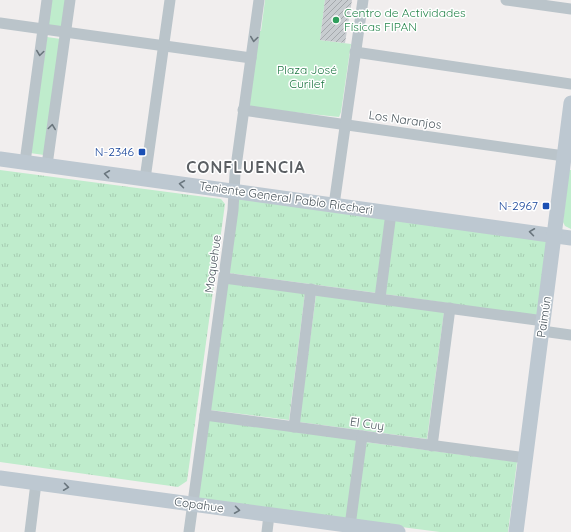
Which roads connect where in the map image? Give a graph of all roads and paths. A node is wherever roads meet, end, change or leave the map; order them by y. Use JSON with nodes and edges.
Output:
{"nodes":[{"id":1,"x":47,"y":0,"type":"edge"},
{"id":2,"x":70,"y":0,"type":"edge"},
{"id":3,"x":170,"y":0,"type":"edge"},
{"id":4,"x":259,"y":0,"type":"edge"},
{"id":5,"x":363,"y":0,"type":"edge"},
{"id":6,"x":506,"y":0,"type":"edge"},
{"id":7,"x":571,"y":9,"type":"edge"},
{"id":8,"x":0,"y":23,"type":"edge"},
{"id":9,"x":43,"y":29,"type":"junction"},
{"id":10,"x":65,"y":32,"type":"junction"},
{"id":11,"x":164,"y":46,"type":"junction"},
{"id":12,"x":356,"y":52,"type":"junction"},
{"id":13,"x":251,"y":58,"type":"junction"},
{"id":14,"x":571,"y":84,"type":"edge"},
{"id":15,"x":244,"y":110,"type":"junction"},
{"id":16,"x":570,"y":112,"type":"edge"},
{"id":17,"x":345,"y":124,"type":"junction"},
{"id":18,"x":564,"y":156,"type":"junction"},
{"id":19,"x":0,"y":159,"type":"edge"},
{"id":20,"x":25,"y":162,"type":"junction"},
{"id":21,"x":47,"y":165,"type":"junction"},
{"id":22,"x":145,"y":179,"type":"junction"},
{"id":23,"x":234,"y":191,"type":"junction"},
{"id":24,"x":334,"y":205,"type":"junction"},
{"id":25,"x":392,"y":213,"type":"junction"},
{"id":26,"x":555,"y":236,"type":"junction"},
{"id":27,"x":571,"y":238,"type":"edge"},
{"id":28,"x":224,"y":278,"type":"junction"},
{"id":29,"x":311,"y":289,"type":"junction"},
{"id":30,"x":380,"y":298,"type":"junction"},
{"id":31,"x":450,"y":308,"type":"junction"},
{"id":32,"x":543,"y":326,"type":"junction"},
{"id":33,"x":571,"y":335,"type":"edge"},
{"id":34,"x":205,"y":415,"type":"junction"},
{"id":35,"x":294,"y":427,"type":"junction"},
{"id":36,"x":362,"y":436,"type":"junction"},
{"id":37,"x":432,"y":446,"type":"junction"},
{"id":38,"x":526,"y":458,"type":"junction"},
{"id":39,"x":0,"y":478,"type":"edge"},
{"id":40,"x":36,"y":483,"type":"junction"},
{"id":41,"x":193,"y":504,"type":"junction"},
{"id":42,"x":269,"y":515,"type":"junction"},
{"id":43,"x":346,"y":527,"type":"edge"},
{"id":44,"x":30,"y":532,"type":"edge"},
{"id":45,"x":189,"y":532,"type":"edge"},
{"id":46,"x":267,"y":532,"type":"edge"},
{"id":47,"x":398,"y":532,"type":"edge"},
{"id":48,"x":516,"y":532,"type":"edge"}],
"edges":[{"from":1,"to":9,"type":"street"},
{"from":2,"to":10,"type":"street"},
{"from":3,"to":11,"type":"street"},
{"from":4,"to":13,"type":"street","name":"Moquehue","one_way":true},
{"from":5,"to":12,"type":"street"},
{"from":6,"to":7,"type":"street"},
{"from":8,"to":9,"type":"street"},
{"from":9,"to":10,"type":"street"},
{"from":9,"to":20,"type":"street","one_way":true},
{"from":10,"to":11,"type":"street"},
{"from":21,"to":10,"type":"street","one_way":true},
{"from":11,"to":13,"type":"street"},
{"from":11,"to":22,"type":"street"},
{"from":12,"to":14,"type":"street"},
{"from":12,"to":17,"type":"street"},
{"from":13,"to":15,"type":"street","name":"Moquehue"},
{"from":15,"to":17,"type":"street","name":"Los Naranjos"},
{"from":15,"to":23,"type":"street","name":"Moquehue"},
{"from":16,"to":18,"type":"street","name":"Paimún"},
{"from":17,"to":18,"type":"street","name":"Los Naranjos"},
{"from":17,"to":24,"type":"street"},
{"from":18,"to":26,"type":"street","name":"Paimún"},
{"from":19,"to":20,"type":"street","name":"Teniente General Pablo Riccheri"},
{"from":20,"to":21,"type":"street","name":"Teniente General Pablo Riccheri"},
{"from":22,"to":21,"type":"street","name":"Teniente General Pablo Riccheri","one_way":true},
{"from":23,"to":22,"type":"street","name":"Teniente General Pablo Riccheri","one_way":true},
{"from":23,"to":24,"type":"street","name":"Teniente General Pablo Riccheri"},
{"from":23,"to":28,"type":"street","name":"Moquehue"},
{"from":24,"to":25,"type":"street","name":"Teniente General Pablo Riccheri"},
{"from":26,"to":25,"type":"street","name":"Teniente General Pablo Riccheri","one_way":true},
{"from":25,"to":30,"type":"street"},
{"from":26,"to":27,"type":"street","name":"Teniente General Pablo Riccheri"},
{"from":26,"to":32,"type":"street","name":"Paimún"},
{"from":28,"to":29,"type":"street"},
{"from":28,"to":34,"type":"street","name":"Moquehue"},
{"from":29,"to":30,"type":"street"},
{"from":29,"to":35,"type":"street"},
{"from":30,"to":31,"type":"street"},
{"from":31,"to":32,"type":"street"},
{"from":31,"to":37,"type":"street"},
{"from":32,"to":33,"type":"street"},
{"from":32,"to":38,"type":"street","name":"Paimún"},
{"from":34,"to":35,"type":"street","name":"El Cuy"},
{"from":34,"to":41,"type":"street","name":"Moquehue"},
{"from":35,"to":36,"type":"street","name":"El Cuy"},
{"from":36,"to":37,"type":"street","name":"El Cuy"},
{"from":36,"to":43,"type":"street"},
{"from":37,"to":38,"type":"street","name":"El Cuy"},
{"from":38,"to":48,"type":"street","name":"Paimún"},
{"from":39,"to":40,"type":"street","name":"Copahue"},
{"from":40,"to":41,"type":"street","name":"Copahue","one_way":true},
{"from":40,"to":44,"type":"street"},
{"from":41,"to":42,"type":"street","name":"Copahue","one_way":true},
{"from":41,"to":45,"type":"street","name":"Moquehue"},
{"from":42,"to":43,"type":"street","name":"Copahue"},
{"from":42,"to":46,"type":"street"},
{"from":43,"to":47,"type":"street","name":"Copahue"}]}
